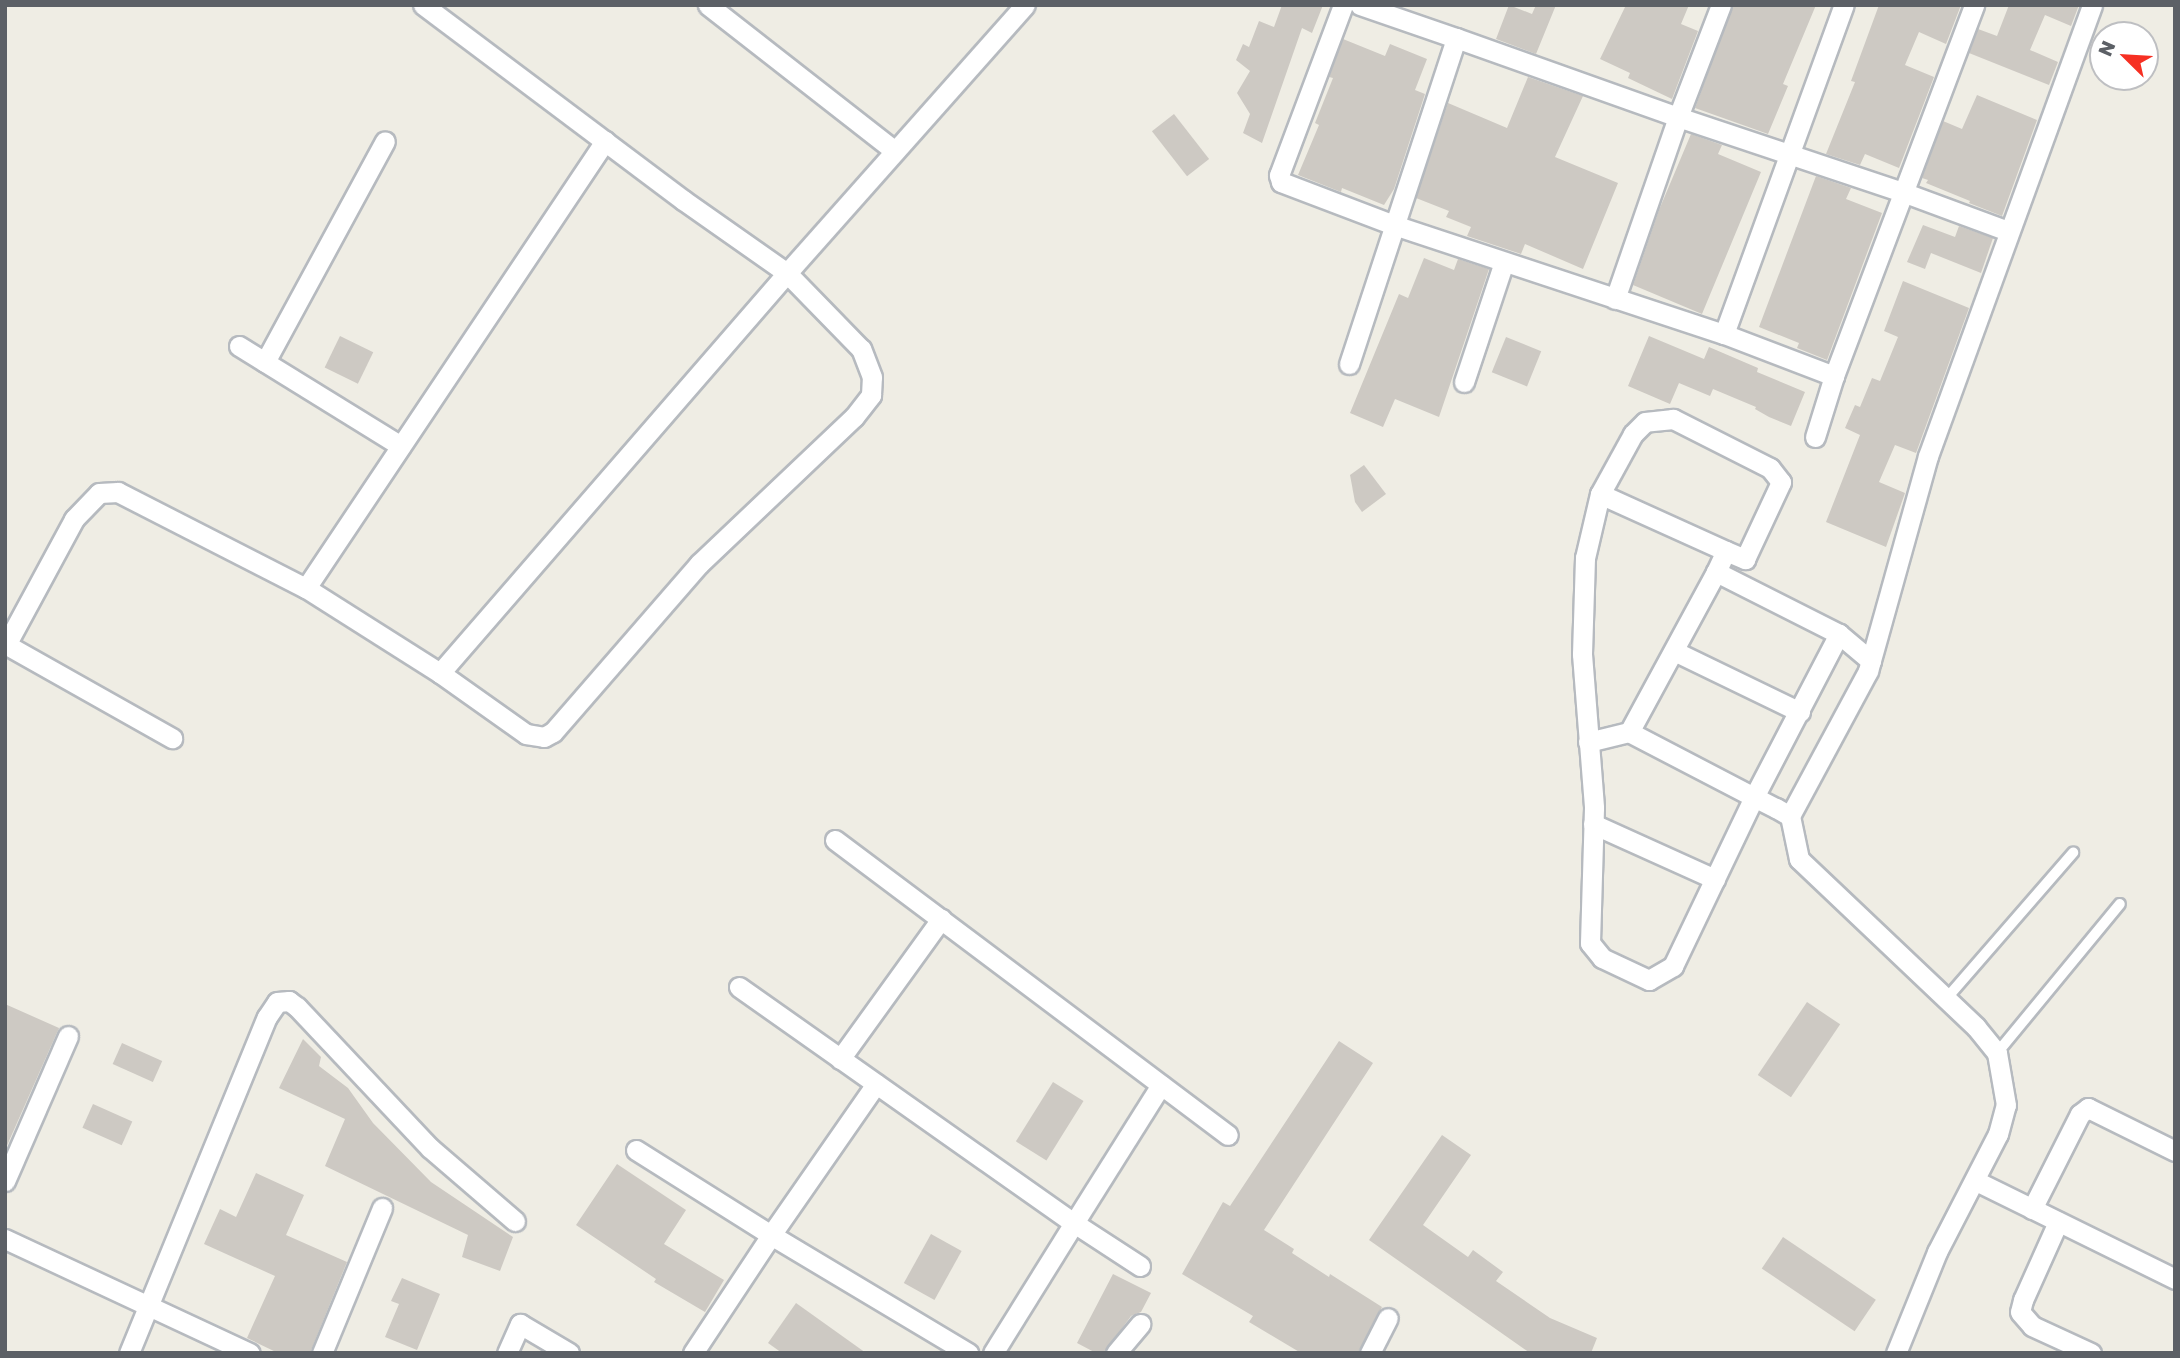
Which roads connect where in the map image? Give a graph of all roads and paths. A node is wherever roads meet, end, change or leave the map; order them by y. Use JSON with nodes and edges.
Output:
{"nodes":[{"id":1,"x":423,"y":5,"type":"edge"},
{"id":2,"x":708,"y":5,"type":"edge"},
{"id":3,"x":1025,"y":5,"type":"edge"},
{"id":4,"x":1343,"y":5,"type":"edge"},
{"id":5,"x":1360,"y":5,"type":"edge"},
{"id":6,"x":1721,"y":5,"type":"edge"},
{"id":7,"x":1844,"y":5,"type":"edge"},
{"id":8,"x":1974,"y":5,"type":"edge"},
{"id":9,"x":2092,"y":5,"type":"edge"},
{"id":10,"x":1456,"y":38,"type":"junction"},
{"id":11,"x":1678,"y":117,"type":"junction"},
{"id":12,"x":385,"y":141,"type":"dead end"},
{"id":13,"x":605,"y":141,"type":"junction"},
{"id":14,"x":895,"y":151,"type":"junction"},
{"id":15,"x":1788,"y":154,"type":"junction"},
{"id":16,"x":1905,"y":193,"type":"junction"},
{"id":17,"x":1397,"y":226,"type":"junction"},
{"id":18,"x":2008,"y":231,"type":"junction"},
{"id":19,"x":1504,"y":262,"type":"junction"},
{"id":20,"x":787,"y":273,"type":"junction"},
{"id":21,"x":1615,"y":299,"type":"junction"},
{"id":22,"x":1724,"y":334,"type":"junction"},
{"id":23,"x":239,"y":346,"type":"dead end"},
{"id":24,"x":265,"y":362,"type":"junction"},
{"id":25,"x":1349,"y":364,"type":"dead end"},
{"id":26,"x":1834,"y":376,"type":"junction"},
{"id":27,"x":1464,"y":382,"type":"dead end"},
{"id":28,"x":1815,"y":437,"type":"dead end"},
{"id":29,"x":401,"y":446,"type":"junction"},
{"id":30,"x":1601,"y":494,"type":"junction"},
{"id":31,"x":1726,"y":551,"type":"junction"},
{"id":32,"x":1716,"y":572,"type":"junction"},
{"id":33,"x":306,"y":588,"type":"junction"},
{"id":34,"x":1839,"y":634,"type":"junction"},
{"id":35,"x":6,"y":645,"type":"edge"},
{"id":36,"x":1674,"y":651,"type":"junction"},
{"id":37,"x":1871,"y":661,"type":"junction"},
{"id":38,"x":440,"y":673,"type":"junction"},
{"id":39,"x":1800,"y":712,"type":"junction"},
{"id":40,"x":1629,"y":732,"type":"junction"},
{"id":41,"x":172,"y":738,"type":"dead end"},
{"id":42,"x":1588,"y":742,"type":"junction"},
{"id":43,"x":1754,"y":797,"type":"junction"},
{"id":44,"x":1790,"y":816,"type":"junction"},
{"id":45,"x":1593,"y":824,"type":"junction"},
{"id":46,"x":835,"y":840,"type":"dead end"},
{"id":47,"x":2073,"y":853,"type":"dead end"},
{"id":48,"x":1715,"y":879,"type":"junction"},
{"id":49,"x":2120,"y":904,"type":"dead end"},
{"id":50,"x":941,"y":919,"type":"junction"},
{"id":51,"x":739,"y":987,"type":"dead end"},
{"id":52,"x":1946,"y":999,"type":"junction"},
{"id":53,"x":68,"y":1036,"type":"dead end"},
{"id":54,"x":1997,"y":1053,"type":"junction"},
{"id":55,"x":840,"y":1059,"type":"junction"},
{"id":56,"x":876,"y":1084,"type":"junction"},
{"id":57,"x":1161,"y":1085,"type":"junction"},
{"id":58,"x":1228,"y":1135,"type":"dead end"},
{"id":59,"x":636,"y":1150,"type":"dead end"},
{"id":60,"x":2175,"y":1152,"type":"edge"},
{"id":61,"x":5,"y":1181,"type":"edge"},
{"id":62,"x":1976,"y":1181,"type":"junction"},
{"id":63,"x":382,"y":1208,"type":"dead end"},
{"id":64,"x":2032,"y":1209,"type":"junction"},
{"id":65,"x":515,"y":1221,"type":"dead end"},
{"id":66,"x":2058,"y":1222,"type":"junction"},
{"id":67,"x":1074,"y":1223,"type":"junction"},
{"id":68,"x":771,"y":1235,"type":"junction"},
{"id":69,"x":5,"y":1239,"type":"edge"},
{"id":70,"x":1140,"y":1265,"type":"dead end"},
{"id":71,"x":2175,"y":1279,"type":"edge"},
{"id":72,"x":149,"y":1303,"type":"junction"},
{"id":73,"x":1388,"y":1318,"type":"dead end"},
{"id":74,"x":1140,"y":1324,"type":"dead end"},
{"id":75,"x":128,"y":1353,"type":"edge"},
{"id":76,"x":250,"y":1353,"type":"edge"},
{"id":77,"x":322,"y":1353,"type":"edge"},
{"id":78,"x":507,"y":1353,"type":"edge"},
{"id":79,"x":569,"y":1353,"type":"edge"},
{"id":80,"x":693,"y":1353,"type":"edge"},
{"id":81,"x":968,"y":1353,"type":"edge"},
{"id":82,"x":993,"y":1353,"type":"edge"},
{"id":83,"x":1116,"y":1353,"type":"edge"},
{"id":84,"x":1370,"y":1353,"type":"edge"},
{"id":85,"x":1896,"y":1353,"type":"edge"},
{"id":86,"x":2091,"y":1353,"type":"edge"}],
"edges":[{"from":1,"to":13,"type":"street"},
{"from":2,"to":14,"type":"street"},
{"from":3,"to":14,"type":"street"},
{"from":4,"to":17,"type":"street"},
{"from":5,"to":10,"type":"street"},
{"from":6,"to":11,"type":"street"},
{"from":7,"to":15,"type":"street"},
{"from":8,"to":16,"type":"street"},
{"from":9,"to":18,"type":"street"},
{"from":10,"to":11,"type":"street"},
{"from":10,"to":17,"type":"street"},
{"from":11,"to":15,"type":"street"},
{"from":11,"to":21,"type":"street"},
{"from":12,"to":24,"type":"street"},
{"from":13,"to":20,"type":"street"},
{"from":13,"to":29,"type":"street"},
{"from":14,"to":20,"type":"street"},
{"from":15,"to":16,"type":"street"},
{"from":15,"to":22,"type":"street"},
{"from":16,"to":18,"type":"street"},
{"from":16,"to":26,"type":"street"},
{"from":17,"to":19,"type":"street"},
{"from":17,"to":25,"type":"street"},
{"from":18,"to":37,"type":"street"},
{"from":19,"to":21,"type":"street"},
{"from":19,"to":27,"type":"street"},
{"from":20,"to":38,"type":"street"},
{"from":20,"to":38,"type":"street"},
{"from":21,"to":22,"type":"street"},
{"from":22,"to":26,"type":"street"},
{"from":23,"to":24,"type":"street"},
{"from":24,"to":29,"type":"street"},
{"from":26,"to":28,"type":"street"},
{"from":29,"to":33,"type":"street"},
{"from":30,"to":31,"type":"street"},
{"from":30,"to":31,"type":"street"},
{"from":30,"to":42,"type":"street"},
{"from":31,"to":32,"type":"street"},
{"from":32,"to":34,"type":"street"},
{"from":32,"to":36,"type":"street"},
{"from":33,"to":35,"type":"street"},
{"from":33,"to":38,"type":"street"},
{"from":34,"to":37,"type":"street"},
{"from":34,"to":39,"type":"street"},
{"from":35,"to":41,"type":"street"},
{"from":36,"to":39,"type":"street"},
{"from":36,"to":40,"type":"street"},
{"from":37,"to":44,"type":"street"},
{"from":39,"to":43,"type":"street"},
{"from":40,"to":42,"type":"street"},
{"from":40,"to":43,"type":"street"},
{"from":42,"to":45,"type":"street"},
{"from":43,"to":44,"type":"street"},
{"from":43,"to":48,"type":"street"},
{"from":44,"to":52,"type":"street"},
{"from":45,"to":48,"type":"street"},
{"from":45,"to":48,"type":"street"},
{"from":46,"to":50,"type":"street"},
{"from":47,"to":52,"type":"lane"},
{"from":49,"to":54,"type":"lane"},
{"from":50,"to":55,"type":"street"},
{"from":50,"to":57,"type":"street"},
{"from":51,"to":55,"type":"street"},
{"from":52,"to":54,"type":"street"},
{"from":53,"to":61,"type":"street"},
{"from":54,"to":62,"type":"street"},
{"from":55,"to":56,"type":"street"},
{"from":56,"to":67,"type":"street"},
{"from":56,"to":68,"type":"street"},
{"from":57,"to":58,"type":"street"},
{"from":57,"to":67,"type":"street"},
{"from":59,"to":68,"type":"street"},
{"from":60,"to":64,"type":"street"},
{"from":62,"to":64,"type":"street"},
{"from":62,"to":85,"type":"street"},
{"from":63,"to":77,"type":"street"},
{"from":64,"to":66,"type":"street"},
{"from":65,"to":72,"type":"street"},
{"from":66,"to":71,"type":"street"},
{"from":66,"to":86,"type":"street"},
{"from":67,"to":70,"type":"street"},
{"from":67,"to":82,"type":"street"},
{"from":68,"to":80,"type":"street"},
{"from":68,"to":81,"type":"street"},
{"from":69,"to":72,"type":"street"},
{"from":72,"to":75,"type":"street"},
{"from":72,"to":76,"type":"street"},
{"from":73,"to":84,"type":"street"},
{"from":74,"to":83,"type":"street"},
{"from":78,"to":79,"type":"street"}]}
